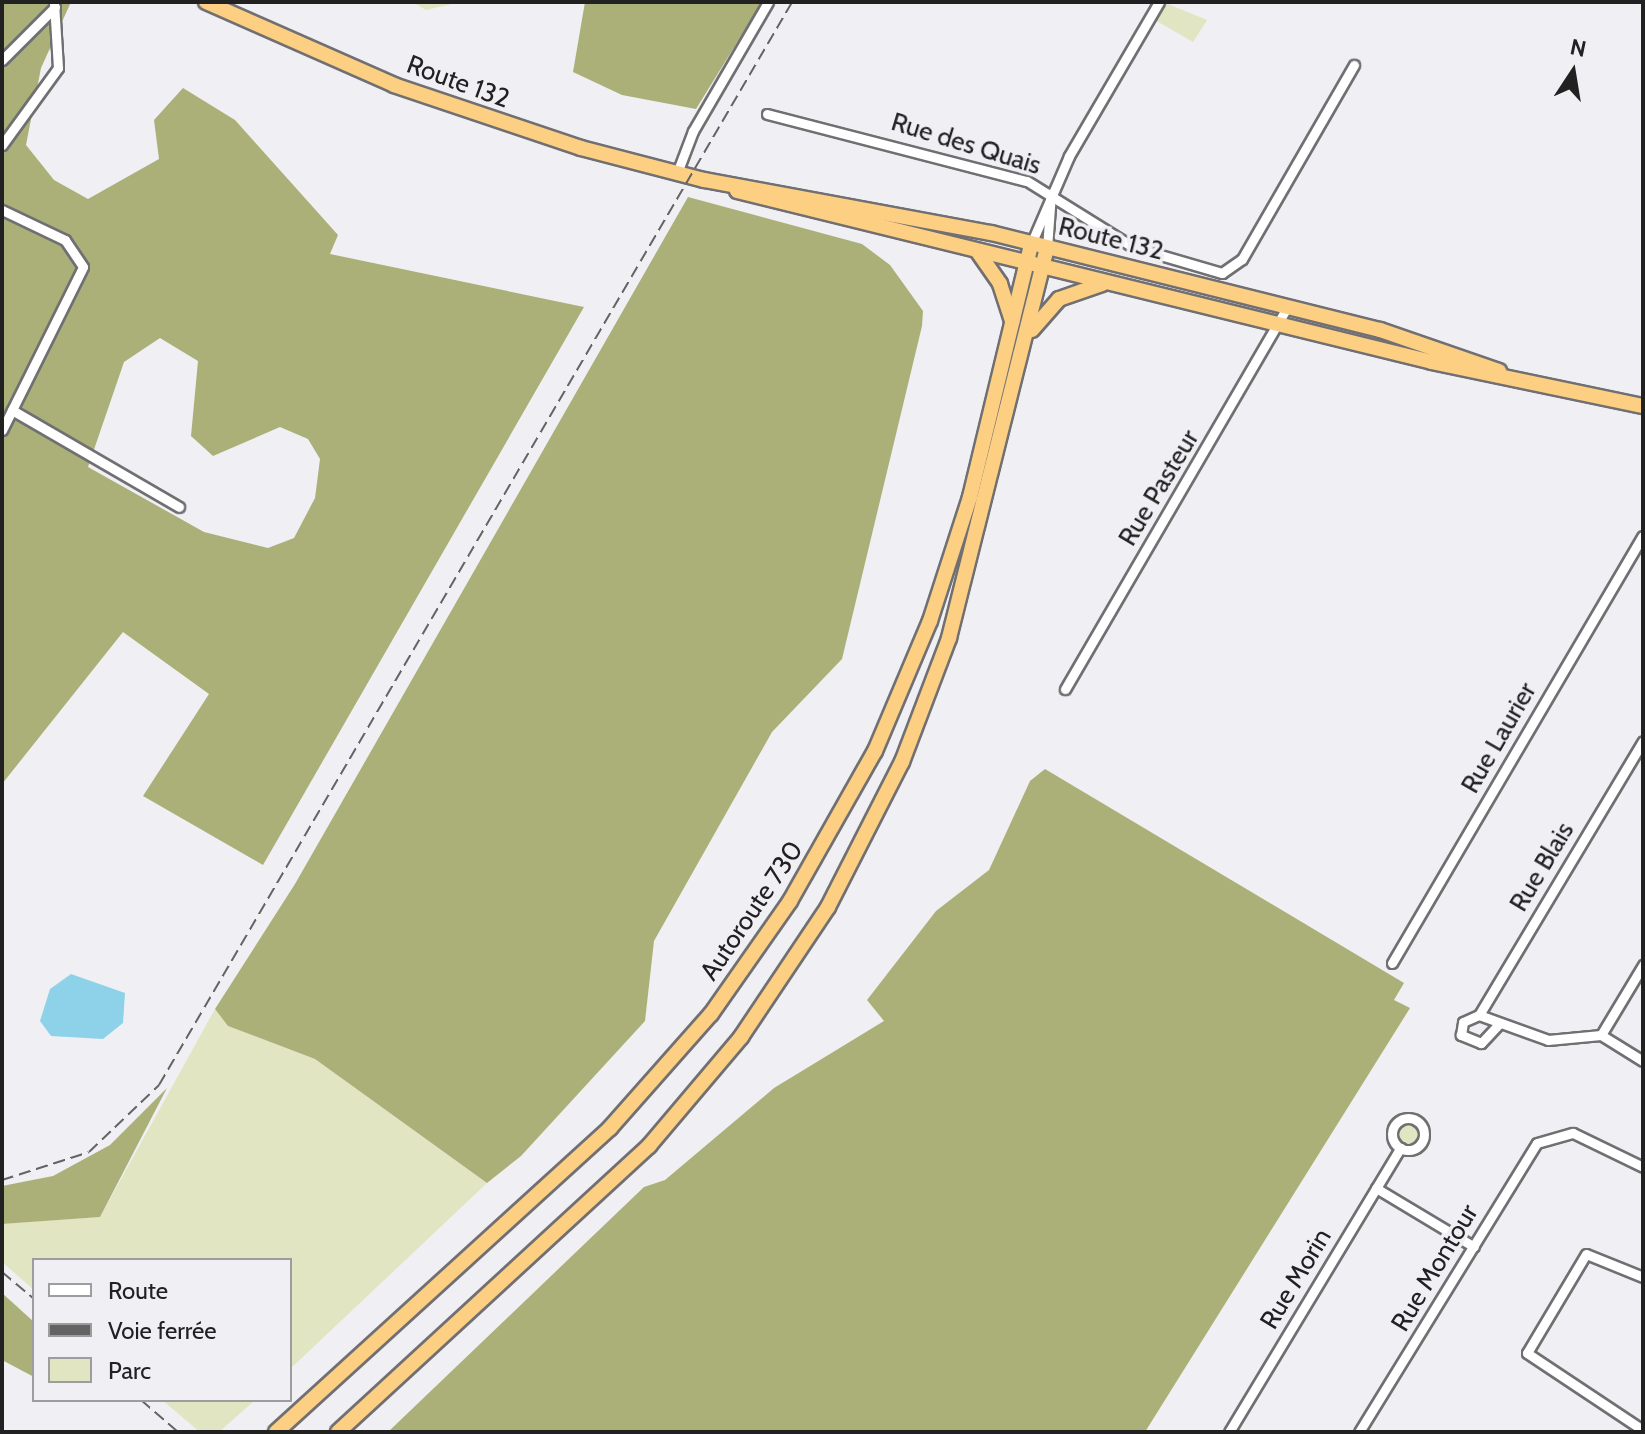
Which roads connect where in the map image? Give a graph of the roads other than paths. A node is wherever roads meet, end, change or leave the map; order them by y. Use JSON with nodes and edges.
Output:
{"nodes":[{"id":1,"x":206,"y":2,"type":"edge"},
{"id":2,"x":768,"y":2,"type":"edge"},
{"id":3,"x":1159,"y":2,"type":"edge"},
{"id":4,"x":55,"y":5,"type":"edge"},
{"id":5,"x":2,"y":60,"type":"edge"},
{"id":6,"x":1354,"y":65,"type":"dead end"},
{"id":7,"x":767,"y":114,"type":"dead end"},
{"id":8,"x":2,"y":145,"type":"edge"},
{"id":9,"x":677,"y":173,"type":"junction"},
{"id":10,"x":704,"y":180,"type":"junction"},
{"id":11,"x":1051,"y":193,"type":"junction"},
{"id":12,"x":2,"y":210,"type":"edge"},
{"id":13,"x":1031,"y":244,"type":"junction"},
{"id":14,"x":1047,"y":248,"type":"junction"},
{"id":15,"x":978,"y":252,"type":"junction"},
{"id":16,"x":1026,"y":264,"type":"junction"},
{"id":17,"x":1043,"y":269,"type":"junction"},
{"id":18,"x":1104,"y":283,"type":"junction"},
{"id":19,"x":1287,"y":307,"type":"junction"},
{"id":20,"x":1012,"y":325,"type":"junction"},
{"id":21,"x":1282,"y":326,"type":"junction"},
{"id":22,"x":1027,"y":337,"type":"junction"},
{"id":23,"x":1405,"y":337,"type":"junction"},
{"id":24,"x":1400,"y":354,"type":"junction"},
{"id":25,"x":1499,"y":371,"type":"junction"},
{"id":26,"x":1643,"y":406,"type":"edge"},
{"id":27,"x":12,"y":410,"type":"junction"},
{"id":28,"x":2,"y":430,"type":"edge"},
{"id":29,"x":179,"y":507,"type":"dead end"},
{"id":30,"x":1643,"y":536,"type":"edge"},
{"id":31,"x":1065,"y":689,"type":"dead end"},
{"id":32,"x":1643,"y":741,"type":"edge"},
{"id":33,"x":1392,"y":963,"type":"dead end"},
{"id":34,"x":1643,"y":965,"type":"edge"},
{"id":35,"x":1479,"y":1015,"type":"junction"},
{"id":36,"x":1498,"y":1025,"type":"junction"},
{"id":37,"x":1601,"y":1035,"type":"junction"},
{"id":38,"x":1643,"y":1061,"type":"edge"},
{"id":39,"x":1400,"y":1148,"type":"dead end"},
{"id":40,"x":1643,"y":1167,"type":"edge"},
{"id":41,"x":1376,"y":1188,"type":"junction"},
{"id":42,"x":1474,"y":1247,"type":"junction"},
{"id":43,"x":1643,"y":1277,"type":"edge"},
{"id":44,"x":1643,"y":1430,"type":"edge"},
{"id":45,"x":276,"y":1432,"type":"edge"},
{"id":46,"x":338,"y":1432,"type":"edge"},
{"id":47,"x":1229,"y":1432,"type":"edge"},
{"id":48,"x":1359,"y":1432,"type":"edge"}],
"edges":[{"from":1,"to":9,"type":"highway","name":"Route 132"},
{"from":2,"to":9,"type":"street"},
{"from":3,"to":11,"type":"street"},
{"from":4,"to":5,"type":"street"},
{"from":4,"to":8,"type":"street"},
{"from":6,"to":11,"type":"street","name":"Rue des Quais"},
{"from":7,"to":11,"type":"street","name":"Rue des Quais"},
{"from":9,"to":10,"type":"highway","name":"Route 132"},
{"from":10,"to":13,"type":"highway","name":"Route 132"},
{"from":10,"to":15,"type":"highway","name":"Route 132"},
{"from":11,"to":13,"type":"street"},
{"from":11,"to":14,"type":"street"},
{"from":12,"to":27,"type":"street"},
{"from":13,"to":14,"type":"highway","name":"Route 132"},
{"from":13,"to":16,"type":"highway","name":"Autoroute 730"},
{"from":14,"to":17,"type":"highway"},
{"from":14,"to":19,"type":"highway","name":"Route 132"},
{"from":15,"to":16,"type":"highway","name":"Route 132"},
{"from":15,"to":20,"type":"highway"},
{"from":16,"to":17,"type":"highway","name":"Route 132"},
{"from":16,"to":20,"type":"highway","name":"Autoroute 730"},
{"from":17,"to":18,"type":"highway","name":"Route 132"},
{"from":17,"to":22,"type":"highway"},
{"from":18,"to":21,"type":"highway","name":"Route 132"},
{"from":18,"to":22,"type":"highway"},
{"from":19,"to":21,"type":"street","name":"Rue Pasteur"},
{"from":19,"to":23,"type":"highway","name":"Route 132"},
{"from":20,"to":45,"type":"highway","name":"Autoroute 730"},
{"from":21,"to":24,"type":"highway","name":"Route 132"},
{"from":21,"to":31,"type":"street","name":"Rue Pasteur"},
{"from":22,"to":46,"type":"highway"},
{"from":23,"to":24,"type":"highway"},
{"from":23,"to":25,"type":"highway","name":"Route 132"},
{"from":24,"to":25,"type":"highway","name":"Route 132"},
{"from":25,"to":26,"type":"highway","name":"Route 132"},
{"from":27,"to":28,"type":"street"},
{"from":27,"to":29,"type":"street"},
{"from":30,"to":33,"type":"street","name":"Rue Laurier"},
{"from":32,"to":35,"type":"street","name":"Rue Blais"},
{"from":34,"to":37,"type":"street"},
{"from":35,"to":36,"type":"street"},
{"from":35,"to":36,"type":"street","name":"Rue Blais"},
{"from":36,"to":37,"type":"street"},
{"from":37,"to":38,"type":"street"},
{"from":39,"to":41,"type":"street","name":"Rue Morin"},
{"from":40,"to":42,"type":"street","name":"Rue Montour"},
{"from":41,"to":42,"type":"street"},
{"from":41,"to":47,"type":"street","name":"Rue Morin"},
{"from":42,"to":48,"type":"street","name":"Rue Montour"},
{"from":43,"to":44,"type":"street"}]}
